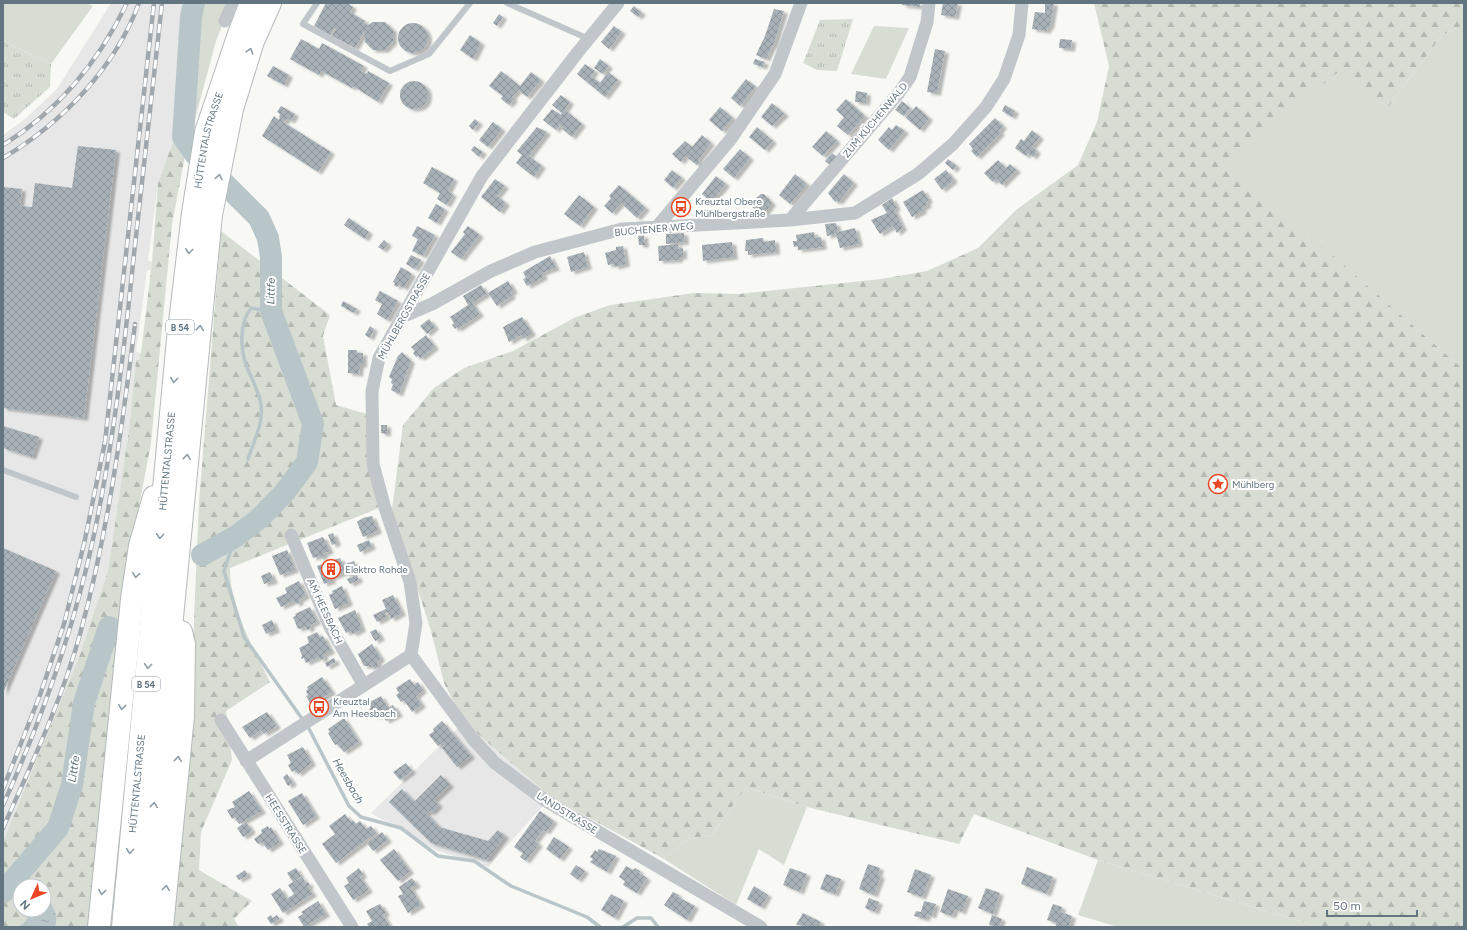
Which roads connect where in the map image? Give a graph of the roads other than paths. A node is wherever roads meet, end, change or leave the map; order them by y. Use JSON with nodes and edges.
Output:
{"nodes":[{"id":1,"x":232,"y":3,"type":"edge"},
{"id":2,"x":251,"y":3,"type":"edge"},
{"id":3,"x":270,"y":3,"type":"edge"},
{"id":4,"x":318,"y":3,"type":"edge"},
{"id":5,"x":470,"y":3,"type":"edge"},
{"id":6,"x":507,"y":3,"type":"edge"},
{"id":7,"x":618,"y":3,"type":"edge"},
{"id":8,"x":802,"y":3,"type":"edge"},
{"id":9,"x":929,"y":3,"type":"edge"},
{"id":10,"x":1022,"y":3,"type":"edge"},
{"id":11,"x":225,"y":21,"type":"dead end"},
{"id":12,"x":589,"y":39,"type":"junction"},
{"id":13,"x":202,"y":214,"type":"junction"},
{"id":14,"x":790,"y":220,"type":"junction"},
{"id":15,"x":656,"y":228,"type":"junction"},
{"id":16,"x":404,"y":316,"type":"junction"},
{"id":17,"x":169,"y":442,"type":"junction"},
{"id":18,"x":3,"y":470,"type":"edge"},
{"id":19,"x":76,"y":497,"type":"dead end"},
{"id":20,"x":292,"y":535,"type":"dead end"},
{"id":21,"x":174,"y":599,"type":"junction"},
{"id":22,"x":411,"y":654,"type":"junction"},
{"id":23,"x":363,"y":684,"type":"junction"},
{"id":24,"x":221,"y":720,"type":"dead end"},
{"id":25,"x":246,"y":761,"type":"junction"},
{"id":26,"x":99,"y":927,"type":"edge"},
{"id":27,"x":123,"y":927,"type":"edge"},
{"id":28,"x":142,"y":927,"type":"edge"},
{"id":29,"x":162,"y":927,"type":"edge"},
{"id":30,"x":352,"y":927,"type":"edge"},
{"id":31,"x":761,"y":927,"type":"edge"}],
"edges":[{"from":1,"to":11,"type":"street"},
{"from":2,"to":13,"type":"highway","name":"HÜTTENTALSTRASSE","number":"B 54"},
{"from":13,"to":3,"type":"highway","name":"HÜTTENTALSTRASSE","number":"B 54","one_way":true},
{"from":4,"to":5,"type":"lane"},
{"from":6,"to":12,"type":"lane"},
{"from":7,"to":12,"type":"street","name":"MÜHLBERGSTRASSE"},
{"from":8,"to":15,"type":"street"},
{"from":9,"to":14,"type":"street","name":"ZUM KÜCHENWALD"},
{"from":10,"to":14,"type":"street","name":"BUCHENER WEG"},
{"from":12,"to":16,"type":"street","name":"MÜHLBERGSTRASSE"},
{"from":13,"to":17,"type":"highway","name":"HÜTTENTALSTRASSE","number":"B 54","one_way":true},
{"from":21,"to":13,"type":"highway","name":"HÜTTENTALSTRASSE","number":"B 54","one_way":true},
{"from":14,"to":15,"type":"street","name":"BUCHENER WEG"},
{"from":15,"to":16,"type":"street","name":"BUCHENER WEG"},
{"from":16,"to":22,"type":"street","name":"MÜHLBERGSTRASSE"},
{"from":17,"to":26,"type":"highway","one_way":true},
{"from":17,"to":27,"type":"highway","name":"HÜTTENTALSTRASSE","number":"B 54","one_way":true},
{"from":18,"to":19,"type":"lane"},
{"from":20,"to":23,"type":"street","name":"AM HEESBACH"},
{"from":28,"to":21,"type":"highway","name":"HÜTTENTALSTRASSE","number":"B 54","one_way":true},
{"from":29,"to":21,"type":"highway","one_way":true},
{"from":22,"to":23,"type":"street"},
{"from":22,"to":31,"type":"street","name":"LANDSTRASSE"},
{"from":23,"to":25,"type":"street"},
{"from":24,"to":25,"type":"street","name":"HEESSTRASSE"},
{"from":25,"to":30,"type":"street","name":"HEESSTRASSE"}]}
